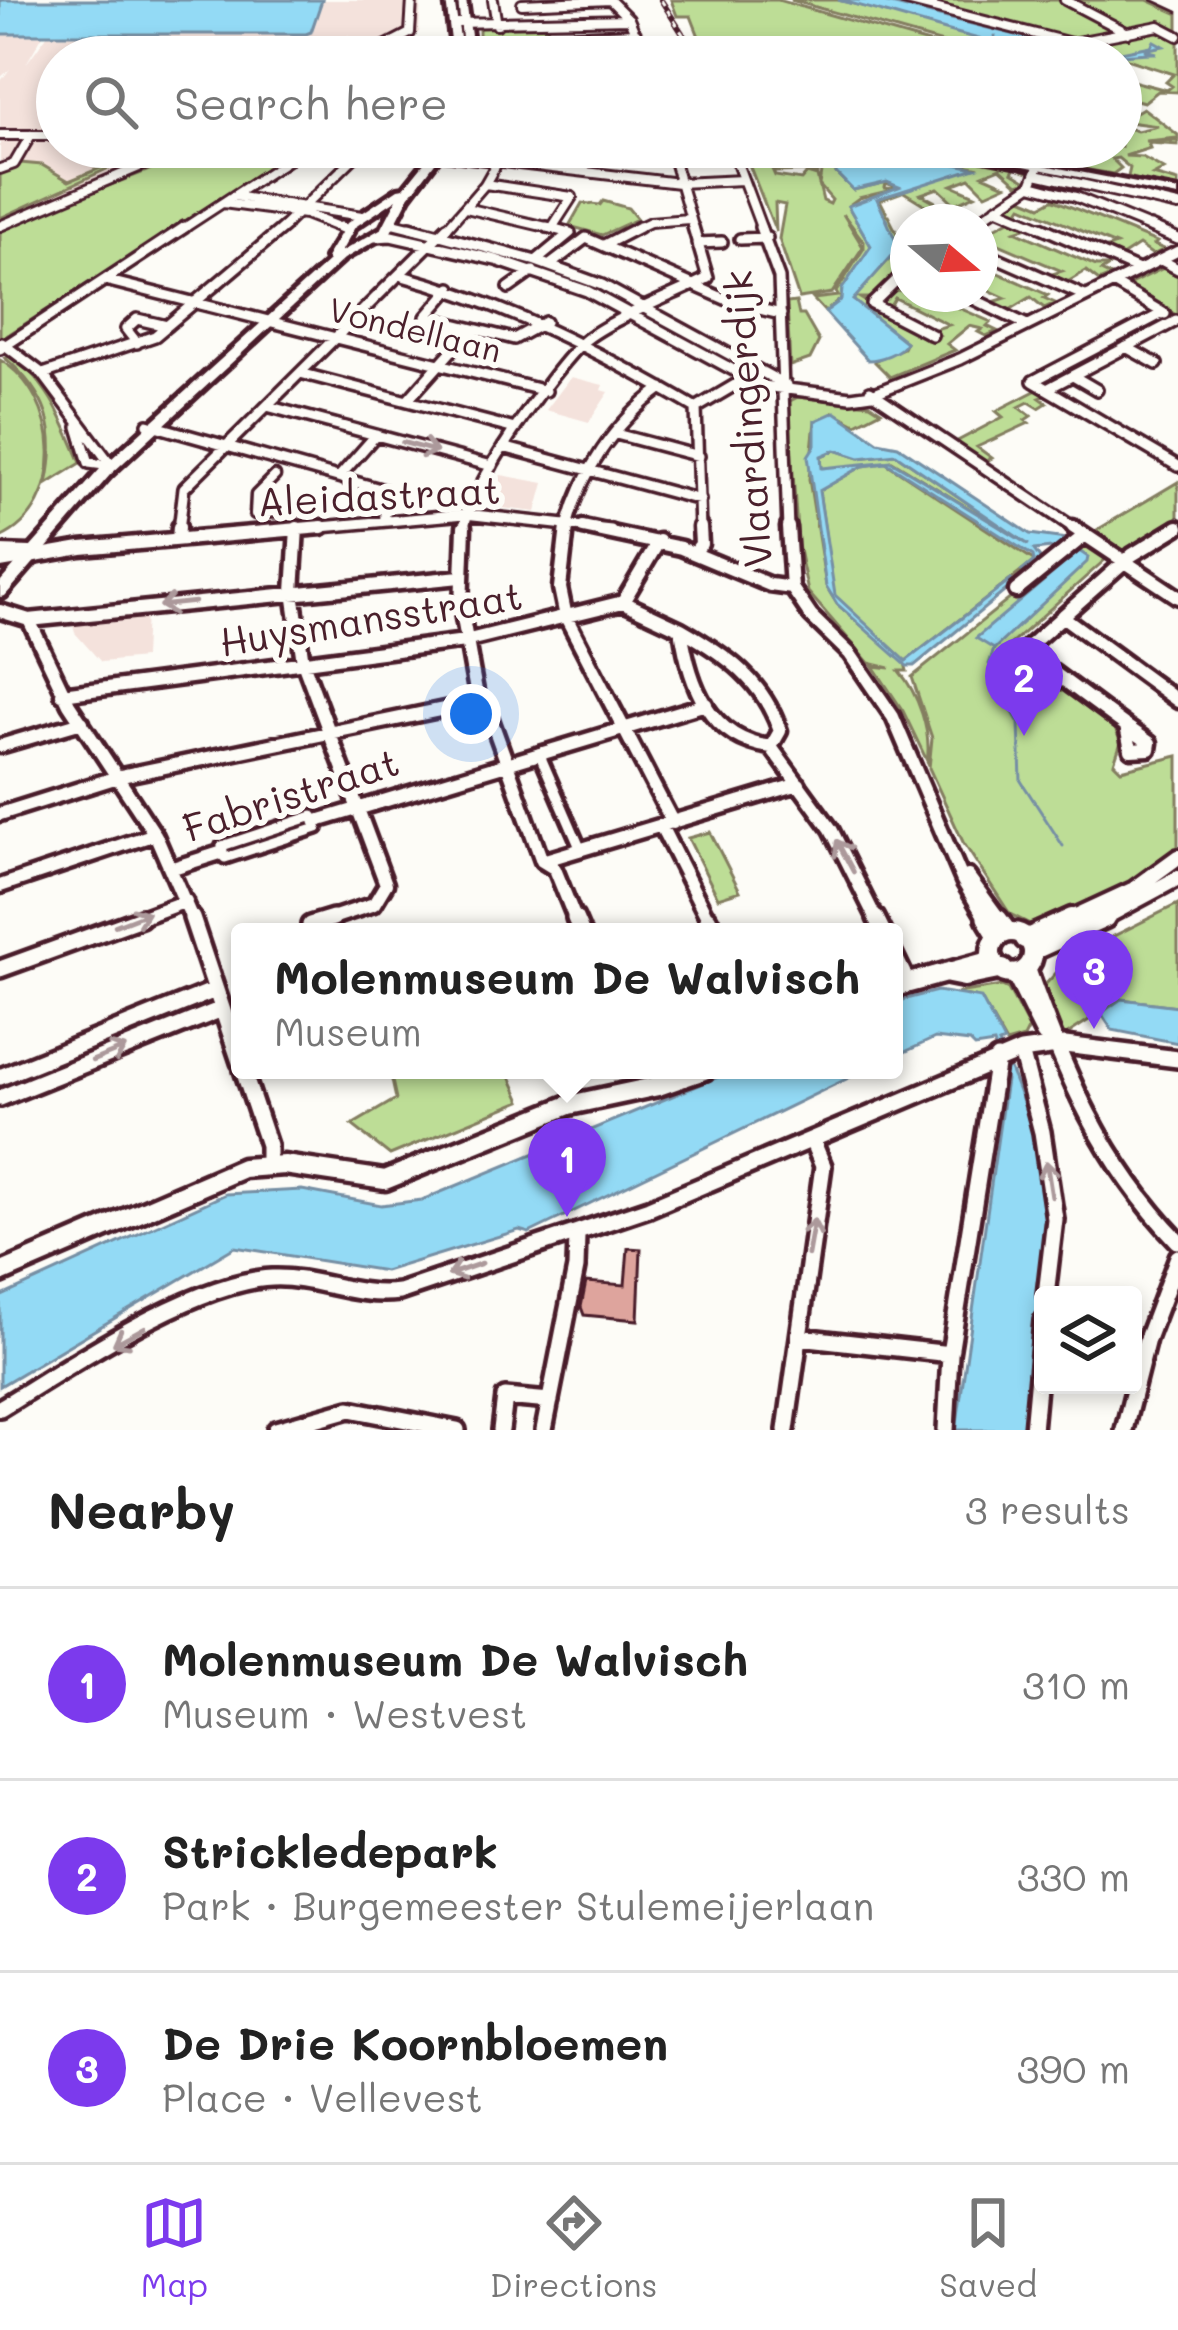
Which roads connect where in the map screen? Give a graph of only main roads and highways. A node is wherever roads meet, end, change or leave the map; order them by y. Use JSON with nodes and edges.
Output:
{"nodes":[{"id":1,"x":450,"y":0,"type":"edge"},
{"id":2,"x":462,"y":0,"type":"edge"},
{"id":3,"x":455,"y":36,"type":"edge"},
{"id":4,"x":467,"y":36,"type":"edge"},
{"id":5,"x":421,"y":168,"type":"edge"},
{"id":6,"x":423,"y":168,"type":"edge"},
{"id":7,"x":1044,"y":168,"type":"edge"},
{"id":8,"x":1178,"y":192,"type":"edge"},
{"id":9,"x":362,"y":216,"type":"junction"},
{"id":10,"x":393,"y":223,"type":"junction"},
{"id":11,"x":347,"y":231,"type":"junction"},
{"id":12,"x":376,"y":238,"type":"junction"},
{"id":13,"x":267,"y":321,"type":"junction"},
{"id":14,"x":13,"y":556,"type":"edge"},
{"id":15,"x":0,"y":579,"type":"edge"},
{"id":16,"x":0,"y":592,"type":"edge"}],
"edges":[{"from":1,"to":3,"type":"main road"},
{"from":2,"to":4,"type":"main road"},
{"from":5,"to":9,"type":"main road"},
{"from":6,"to":10,"type":"main road"},
{"from":7,"to":8,"type":"main road"},
{"from":9,"to":10,"type":"main road"},
{"from":9,"to":11,"type":"main road"},
{"from":10,"to":12,"type":"main road"},
{"from":11,"to":12,"type":"main road"},
{"from":11,"to":13,"type":"main road"},
{"from":12,"to":13,"type":"main road"},
{"from":13,"to":14,"type":"main road"},
{"from":14,"to":15,"type":"main road"},
{"from":14,"to":16,"type":"main road"}]}
